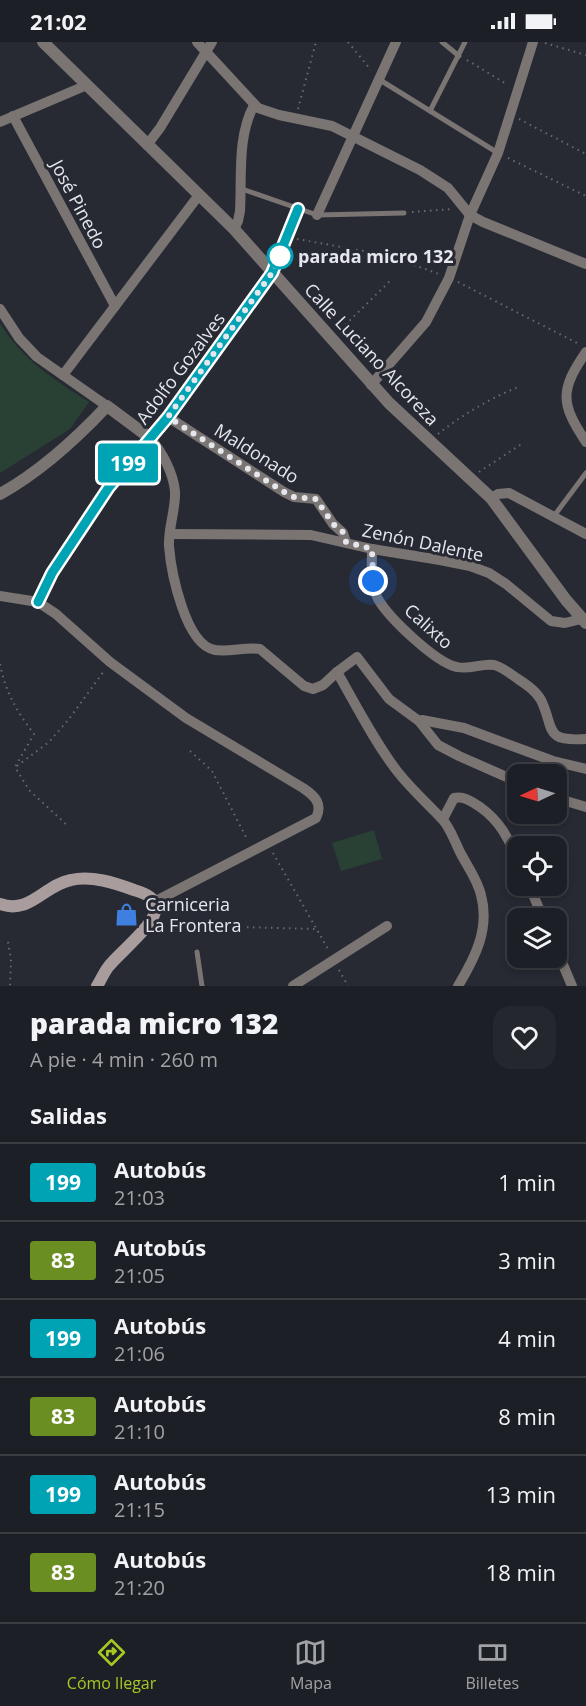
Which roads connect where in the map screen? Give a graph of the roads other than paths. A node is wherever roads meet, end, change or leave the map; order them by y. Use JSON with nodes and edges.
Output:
{"nodes":[{"id":1,"x":43,"y":42,"type":"edge"},
{"id":2,"x":196,"y":42,"type":"edge"},
{"id":3,"x":212,"y":42,"type":"edge"},
{"id":4,"x":396,"y":42,"type":"edge"},
{"id":5,"x":442,"y":42,"type":"edge"},
{"id":6,"x":465,"y":42,"type":"edge"},
{"id":7,"x":533,"y":42,"type":"edge"},
{"id":8,"x":207,"y":53,"type":"junction"},
{"id":9,"x":459,"y":56,"type":"junction"},
{"id":10,"x":379,"y":79,"type":"junction"},
{"id":11,"x":87,"y":86,"type":"junction"},
{"id":12,"x":254,"y":105,"type":"junction"},
{"id":13,"x":430,"y":111,"type":"junction"},
{"id":14,"x":13,"y":117,"type":"junction"},
{"id":15,"x":0,"y":122,"type":"edge"},
{"id":16,"x":353,"y":136,"type":"junction"},
{"id":17,"x":147,"y":144,"type":"junction"},
{"id":18,"x":498,"y":153,"type":"junction"},
{"id":19,"x":242,"y":189,"type":"junction"},
{"id":20,"x":199,"y":195,"type":"junction"},
{"id":21,"x":298,"y":209,"type":"junction"},
{"id":22,"x":404,"y":213,"type":"road end"},
{"id":23,"x":317,"y":215,"type":"junction"},
{"id":24,"x":470,"y":215,"type":"junction"},
{"id":25,"x":234,"y":229,"type":"junction"},
{"id":26,"x":586,"y":264,"type":"edge"},
{"id":27,"x":272,"y":273,"type":"junction"},
{"id":28,"x":115,"y":306,"type":"junction"},
{"id":29,"x":0,"y":309,"type":"edge"},
{"id":30,"x":586,"y":352,"type":"edge"},
{"id":31,"x":63,"y":375,"type":"junction"},
{"id":32,"x":371,"y":385,"type":"junction"},
{"id":33,"x":107,"y":406,"type":"junction"},
{"id":34,"x":168,"y":417,"type":"junction"},
{"id":35,"x":150,"y":438,"type":"junction"},
{"id":36,"x":586,"y":442,"type":"edge"},
{"id":37,"x":586,"y":473,"type":"edge"},
{"id":38,"x":0,"y":494,"type":"edge"},
{"id":39,"x":491,"y":498,"type":"junction"},
{"id":40,"x":554,"y":516,"type":"junction"},
{"id":41,"x":170,"y":534,"type":"junction"},
{"id":42,"x":586,"y":534,"type":"edge"},
{"id":43,"x":346,"y":542,"type":"junction"},
{"id":44,"x":372,"y":549,"type":"junction"},
{"id":45,"x":0,"y":596,"type":"edge"},
{"id":46,"x":38,"y":602,"type":"junction"},
{"id":47,"x":584,"y":621,"type":"edge"},
{"id":48,"x":337,"y":672,"type":"junction"},
{"id":49,"x":419,"y":721,"type":"junction"},
{"id":50,"x":586,"y":739,"type":"edge"},
{"id":51,"x":586,"y":769,"type":"edge"},
{"id":52,"x":507,"y":777,"type":"edge"},
{"id":53,"x":567,"y":801,"type":"edge"},
{"id":54,"x":586,"y":807,"type":"edge"},
{"id":55,"x":443,"y":819,"type":"junction"},
{"id":56,"x":507,"y":839,"type":"edge"},
{"id":57,"x":154,"y":902,"type":"junction"},
{"id":58,"x":0,"y":904,"type":"edge"},
{"id":59,"x":387,"y":926,"type":"dead end"},
{"id":60,"x":197,"y":952,"type":"dead end"},
{"id":61,"x":564,"y":968,"type":"edge"},
{"id":62,"x":97,"y":986,"type":"edge"},
{"id":63,"x":202,"y":986,"type":"edge"},
{"id":64,"x":293,"y":986,"type":"edge"},
{"id":65,"x":458,"y":986,"type":"edge"},
{"id":66,"x":572,"y":986,"type":"edge"}],
"edges":[{"from":1,"to":11,"type":"street","name":"Calle Luciano Alcoreza"},
{"from":2,"to":8,"type":"street"},
{"from":3,"to":8,"type":"street"},
{"from":4,"to":10,"type":"street"},
{"from":5,"to":9,"type":"lane"},
{"from":6,"to":9,"type":"lane"},
{"from":7,"to":18,"type":"street"},
{"from":8,"to":12,"type":"street"},
{"from":8,"to":17,"type":"street"},
{"from":9,"to":13,"type":"lane"},
{"from":10,"to":13,"type":"lane"},
{"from":10,"to":16,"type":"street"},
{"from":11,"to":14,"type":"street"},
{"from":11,"to":17,"type":"street","name":"Calle Luciano Alcoreza"},
{"from":12,"to":16,"type":"street"},
{"from":12,"to":19,"type":"street"},
{"from":13,"to":18,"type":"lane"},
{"from":14,"to":15,"type":"street"},
{"from":14,"to":28,"type":"street","name":"José Pinedo"},
{"from":16,"to":23,"type":"street"},
{"from":16,"to":24,"type":"street"},
{"from":17,"to":20,"type":"street","name":"Calle Luciano Alcoreza"},
{"from":18,"to":24,"type":"street"},
{"from":19,"to":21,"type":"lane"},
{"from":19,"to":25,"type":"street"},
{"from":20,"to":25,"type":"street","name":"Calle Luciano Alcoreza"},
{"from":20,"to":28,"type":"street"},
{"from":21,"to":23,"type":"lane"},
{"from":21,"to":27,"type":"street","name":"Adolfo Gozalves"},
{"from":22,"to":23,"type":"lane"},
{"from":24,"to":26,"type":"street"},
{"from":24,"to":32,"type":"street"},
{"from":25,"to":27,"type":"street","name":"Calle Luciano Alcoreza"},
{"from":27,"to":32,"type":"street","name":"Calle Luciano Alcoreza"},
{"from":27,"to":34,"type":"street","name":"Adolfo Gozalves"},
{"from":28,"to":31,"type":"street"},
{"from":29,"to":31,"type":"street"},
{"from":30,"to":36,"type":"street"},
{"from":31,"to":33,"type":"street"},
{"from":32,"to":39,"type":"street","name":"Calle Luciano Alcoreza"},
{"from":33,"to":35,"type":"street"},
{"from":33,"to":38,"type":"street"},
{"from":34,"to":35,"type":"street","name":"Adolfo Gozalves"},
{"from":34,"to":43,"type":"street","name":"Maldonado"},
{"from":35,"to":41,"type":"street"},
{"from":35,"to":46,"type":"lane","name":"Adolfo Gozalves"},
{"from":37,"to":40,"type":"lane"},
{"from":39,"to":40,"type":"street"},
{"from":39,"to":47,"type":"street","name":"Calle Luciano Alcoreza"},
{"from":40,"to":42,"type":"street"},
{"from":41,"to":43,"type":"street","name":"Zenón Dalente"},
{"from":41,"to":48,"type":"street"},
{"from":43,"to":44,"type":"street","name":"Zenón Dalente"},
{"from":44,"to":47,"type":"street","name":"Zenón Dalente"},
{"from":44,"to":50,"type":"street","name":"Calixto"},
{"from":45,"to":46,"type":"street"},
{"from":46,"to":57,"type":"street"},
{"from":48,"to":49,"type":"street"},
{"from":48,"to":55,"type":"street"},
{"from":49,"to":51,"type":"street"},
{"from":49,"to":52,"type":"street"},
{"from":53,"to":54,"type":"street"},
{"from":55,"to":56,"type":"street"},
{"from":55,"to":65,"type":"street"},
{"from":57,"to":58,"type":"main road"},
{"from":57,"to":62,"type":"main road"},
{"from":59,"to":64,"type":"street"},
{"from":60,"to":63,"type":"lane"},
{"from":61,"to":66,"type":"street"}]}
